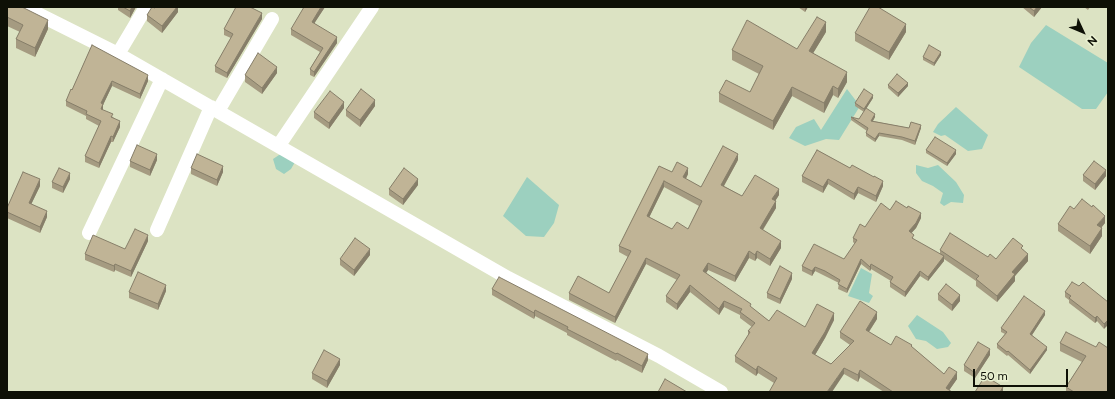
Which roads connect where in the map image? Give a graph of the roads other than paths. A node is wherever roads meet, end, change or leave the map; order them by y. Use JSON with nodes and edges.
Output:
{"nodes":[{"id":1,"x":24,"y":7,"type":"edge"},
{"id":2,"x":146,"y":7,"type":"edge"},
{"id":3,"x":372,"y":7,"type":"edge"},
{"id":4,"x":272,"y":19,"type":"dead end"},
{"id":5,"x":118,"y":54,"type":"junction"},
{"id":6,"x":162,"y":79,"type":"junction"},
{"id":7,"x":215,"y":109,"type":"junction"},
{"id":8,"x":279,"y":145,"type":"junction"},
{"id":9,"x":157,"y":230,"type":"dead end"},
{"id":10,"x":89,"y":233,"type":"dead end"},
{"id":11,"x":721,"y":392,"type":"edge"}],
"edges":[{"from":1,"to":5,"type":"street"},
{"from":2,"to":5,"type":"street"},
{"from":3,"to":8,"type":"street"},
{"from":4,"to":7,"type":"street"},
{"from":5,"to":6,"type":"street"},
{"from":6,"to":7,"type":"street"},
{"from":6,"to":10,"type":"street"},
{"from":7,"to":8,"type":"street"},
{"from":7,"to":9,"type":"street"},
{"from":8,"to":11,"type":"street"}]}
